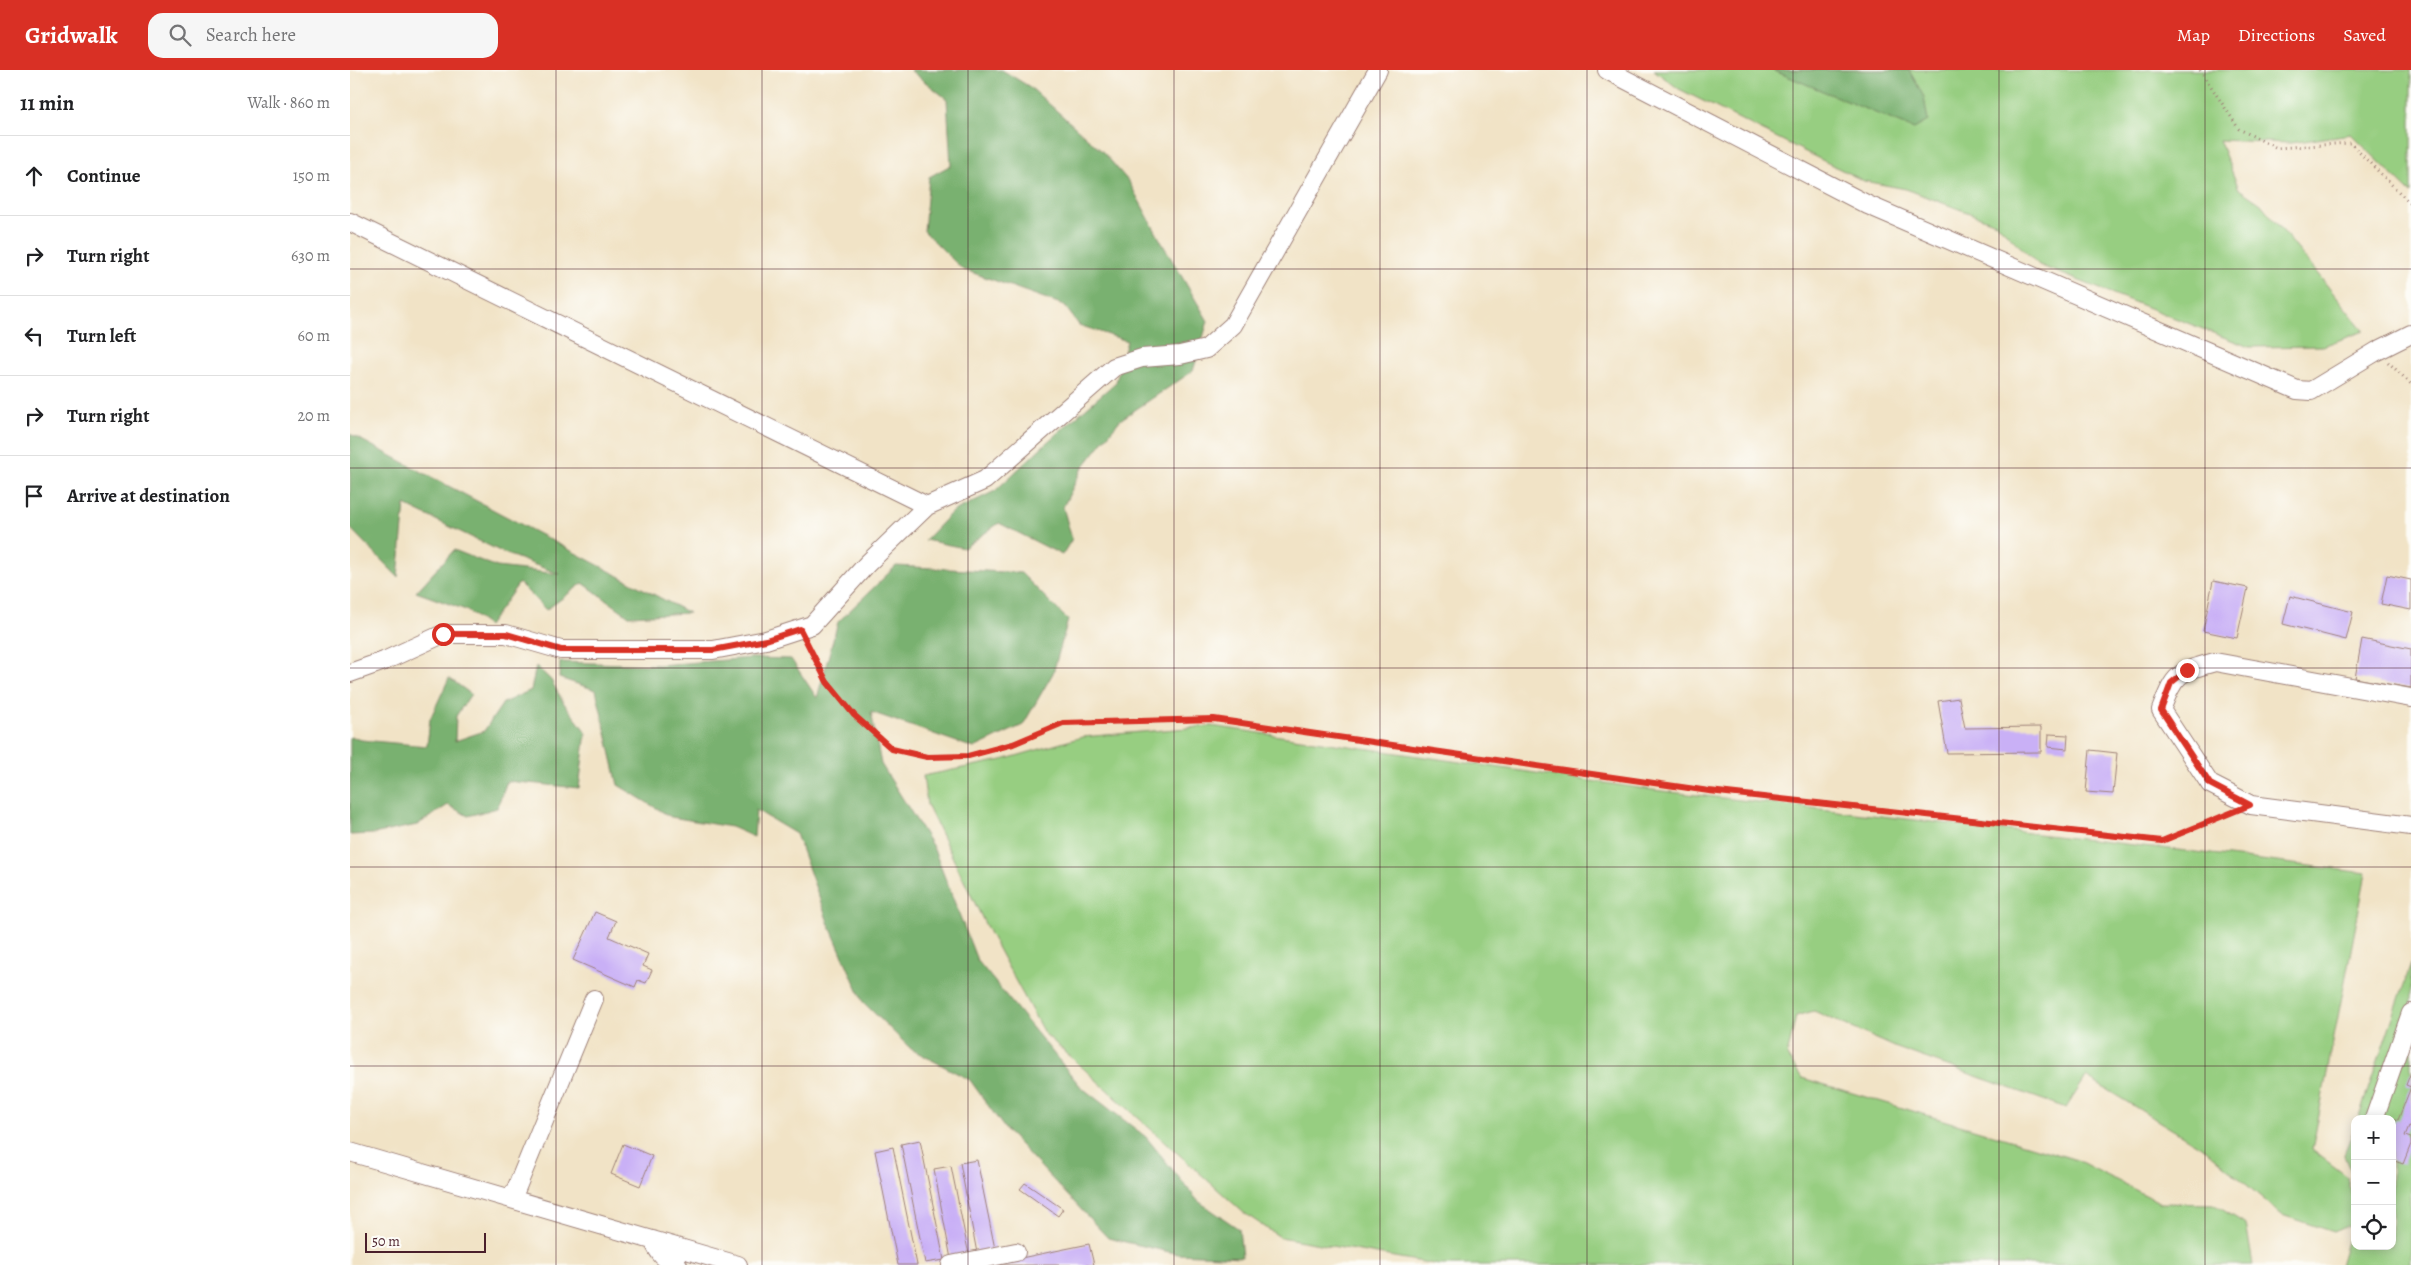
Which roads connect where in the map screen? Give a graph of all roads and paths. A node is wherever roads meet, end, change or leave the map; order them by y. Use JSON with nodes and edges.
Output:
{"nodes":[{"id":1,"x":1378,"y":70,"type":"edge"},
{"id":2,"x":1607,"y":70,"type":"edge"},
{"id":3,"x":2200,"y":70,"type":"edge"},
{"id":4,"x":2411,"y":204,"type":"edge"},
{"id":5,"x":350,"y":222,"type":"edge"},
{"id":6,"x":2411,"y":334,"type":"edge"},
{"id":7,"x":2377,"y":351,"type":"junction"},
{"id":8,"x":2411,"y":384,"type":"edge"},
{"id":9,"x":927,"y":506,"type":"junction"},
{"id":10,"x":800,"y":629,"type":"junction"},
{"id":11,"x":350,"y":673,"type":"edge"},
{"id":12,"x":2411,"y":698,"type":"edge"},
{"id":13,"x":2250,"y":805,"type":"junction"},
{"id":14,"x":2411,"y":826,"type":"edge"},
{"id":15,"x":594,"y":1000,"type":"dead end"},
{"id":16,"x":2411,"y":1013,"type":"edge"},
{"id":17,"x":2375,"y":1115,"type":"edge"},
{"id":18,"x":350,"y":1152,"type":"edge"},
{"id":19,"x":512,"y":1199,"type":"junction"},
{"id":20,"x":653,"y":1240,"type":"junction"},
{"id":21,"x":1016,"y":1252,"type":"dead end"},
{"id":22,"x":678,"y":1265,"type":"edge"},
{"id":23,"x":738,"y":1265,"type":"edge"},
{"id":24,"x":951,"y":1265,"type":"edge"}],
"edges":[{"from":1,"to":9,"type":"street"},
{"from":2,"to":7,"type":"street"},
{"from":3,"to":4,"type":"path"},
{"from":5,"to":9,"type":"street"},
{"from":6,"to":7,"type":"street"},
{"from":7,"to":8,"type":"path"},
{"from":9,"to":10,"type":"street"},
{"from":10,"to":11,"type":"street"},
{"from":10,"to":13,"type":"path"},
{"from":12,"to":13,"type":"street"},
{"from":13,"to":14,"type":"street"},
{"from":15,"to":19,"type":"street"},
{"from":16,"to":17,"type":"street"},
{"from":18,"to":19,"type":"street"},
{"from":19,"to":20,"type":"street"},
{"from":20,"to":22,"type":"street"},
{"from":20,"to":23,"type":"street"},
{"from":21,"to":24,"type":"street"}]}
